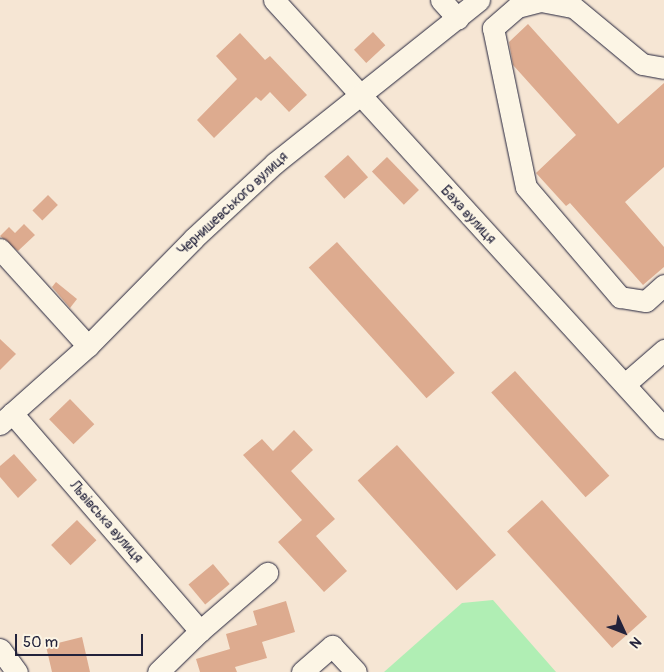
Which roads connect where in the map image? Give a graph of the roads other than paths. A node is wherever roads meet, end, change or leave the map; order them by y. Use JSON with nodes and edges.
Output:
{"nodes":[{"id":1,"x":274,"y":0,"type":"edge"},
{"id":2,"x":441,"y":0,"type":"edge"},
{"id":3,"x":479,"y":0,"type":"edge"},
{"id":4,"x":569,"y":4,"type":"edge"},
{"id":5,"x":458,"y":19,"type":"junction"},
{"id":6,"x":664,"y":68,"type":"edge"},
{"id":7,"x":358,"y":96,"type":"junction"},
{"id":8,"x":0,"y":249,"type":"edge"},
{"id":9,"x":664,"y":285,"type":"edge"},
{"id":10,"x":88,"y":346,"type":"junction"},
{"id":11,"x":664,"y":350,"type":"edge"},
{"id":12,"x":625,"y":384,"type":"junction"},
{"id":13,"x":6,"y":418,"type":"edge"},
{"id":14,"x":664,"y":428,"type":"edge"},
{"id":15,"x":267,"y":573,"type":"dead end"},
{"id":16,"x":200,"y":631,"type":"junction"},
{"id":17,"x":0,"y":649,"type":"edge"},
{"id":18,"x":17,"y":672,"type":"edge"},
{"id":19,"x":158,"y":672,"type":"edge"},
{"id":20,"x":302,"y":672,"type":"edge"},
{"id":21,"x":356,"y":672,"type":"edge"}],
"edges":[{"from":1,"to":7,"type":"street","name":"Баха вулиця"},
{"from":2,"to":5,"type":"street"},
{"from":3,"to":5,"type":"street","name":"Чернишевського вулиця"},
{"from":4,"to":6,"type":"street"},
{"from":4,"to":9,"type":"street"},
{"from":5,"to":7,"type":"street","name":"Чернишевського вулиця"},
{"from":7,"to":10,"type":"street","name":"Чернишевського вулиця"},
{"from":7,"to":12,"type":"street","name":"Баха вулиця"},
{"from":8,"to":10,"type":"street"},
{"from":10,"to":13,"type":"street","name":"Чернишевського вулиця"},
{"from":11,"to":12,"type":"street"},
{"from":12,"to":14,"type":"street","name":"Баха вулиця"},
{"from":13,"to":16,"type":"street","name":"Львівська вулиця"},
{"from":15,"to":16,"type":"street"},
{"from":16,"to":19,"type":"street"},
{"from":17,"to":18,"type":"street"},
{"from":20,"to":21,"type":"street"}]}
